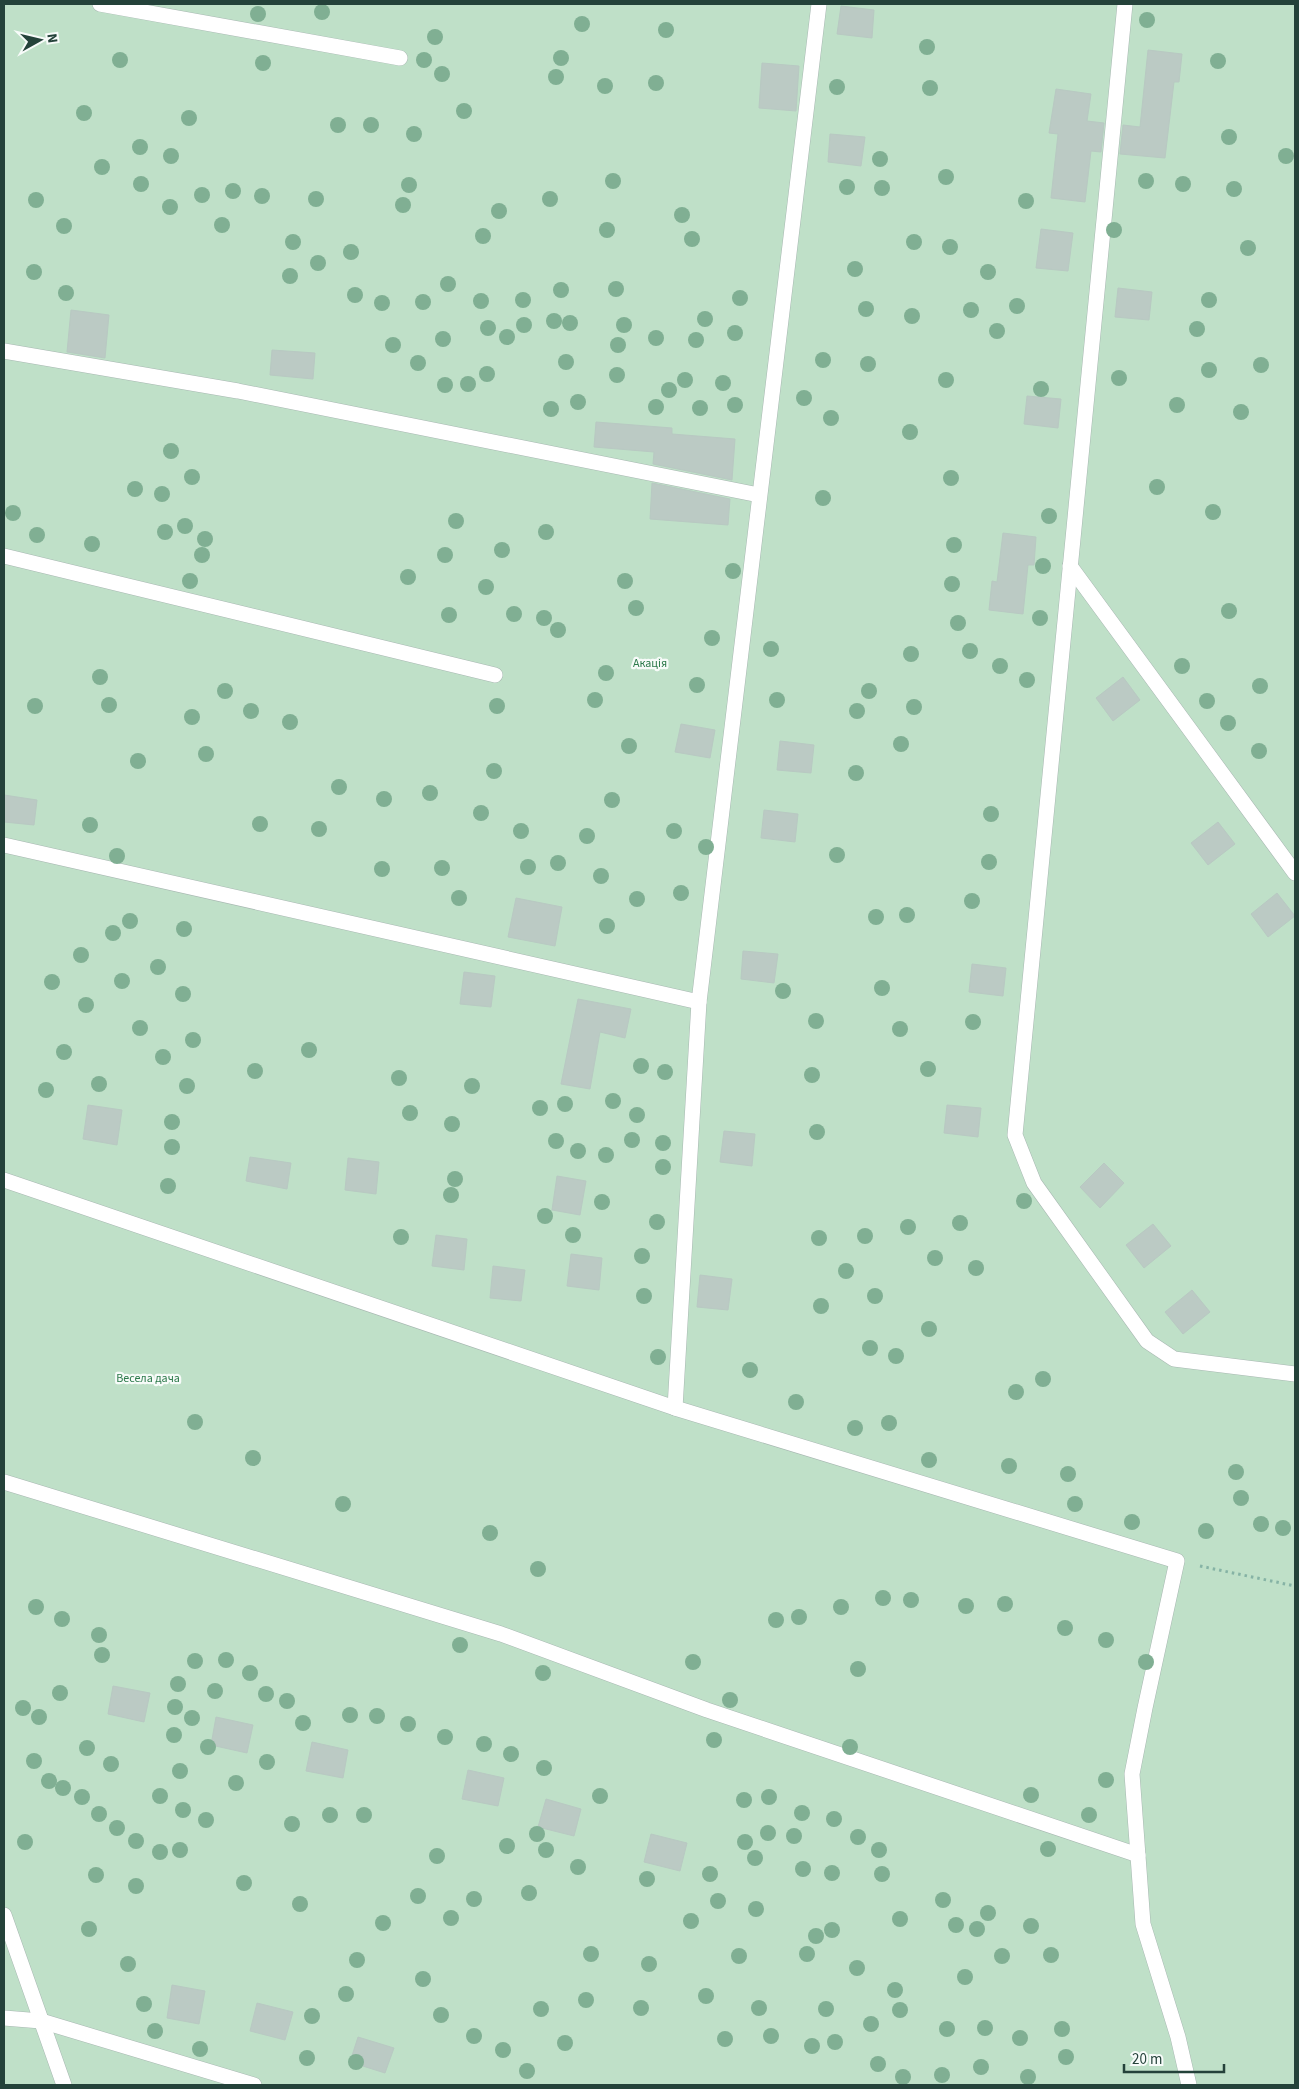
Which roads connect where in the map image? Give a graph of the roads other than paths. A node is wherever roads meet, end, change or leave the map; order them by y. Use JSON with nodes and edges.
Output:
{"nodes":[{"id":1,"x":100,"y":4,"type":"edge"},
{"id":2,"x":819,"y":4,"type":"edge"},
{"id":3,"x":1124,"y":4,"type":"edge"},
{"id":4,"x":400,"y":58,"type":"dead end"},
{"id":5,"x":4,"y":351,"type":"edge"},
{"id":6,"x":759,"y":495,"type":"junction"},
{"id":7,"x":4,"y":556,"type":"edge"},
{"id":8,"x":1070,"y":566,"type":"junction"},
{"id":9,"x":495,"y":675,"type":"dead end"},
{"id":10,"x":4,"y":845,"type":"edge"},
{"id":11,"x":1295,"y":873,"type":"edge"},
{"id":12,"x":699,"y":1002,"type":"junction"},
{"id":13,"x":4,"y":1180,"type":"edge"},
{"id":14,"x":1295,"y":1374,"type":"edge"},
{"id":15,"x":675,"y":1408,"type":"junction"},
{"id":16,"x":4,"y":1482,"type":"edge"},
{"id":17,"x":1138,"y":1855,"type":"junction"},
{"id":18,"x":4,"y":1915,"type":"edge"},
{"id":19,"x":4,"y":2018,"type":"edge"},
{"id":20,"x":41,"y":2021,"type":"junction"},
{"id":21,"x":64,"y":2085,"type":"edge"},
{"id":22,"x":254,"y":2085,"type":"edge"},
{"id":23,"x":1189,"y":2085,"type":"edge"}],
"edges":[{"from":1,"to":4,"type":"street"},
{"from":2,"to":6,"type":"street"},
{"from":3,"to":8,"type":"street"},
{"from":5,"to":6,"type":"street"},
{"from":6,"to":12,"type":"street"},
{"from":7,"to":9,"type":"street"},
{"from":8,"to":11,"type":"street"},
{"from":8,"to":14,"type":"street"},
{"from":10,"to":12,"type":"street"},
{"from":12,"to":15,"type":"street"},
{"from":13,"to":15,"type":"street"},
{"from":15,"to":17,"type":"street"},
{"from":16,"to":17,"type":"street"},
{"from":17,"to":23,"type":"street"},
{"from":18,"to":20,"type":"street"},
{"from":19,"to":20,"type":"street"},
{"from":20,"to":21,"type":"street"},
{"from":20,"to":22,"type":"street"}]}
